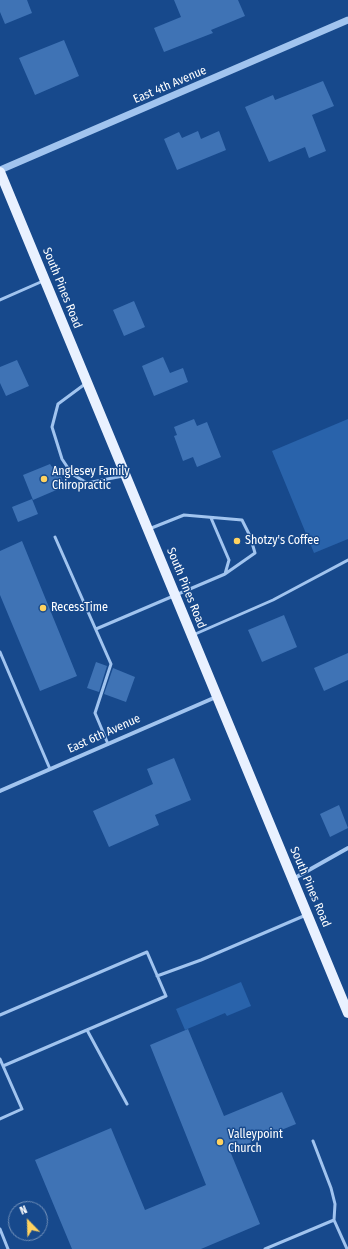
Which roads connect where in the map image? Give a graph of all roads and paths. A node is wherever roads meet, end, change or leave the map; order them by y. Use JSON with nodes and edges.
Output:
{"nodes":[{"id":1,"x":348,"y":20,"type":"edge"},
{"id":2,"x":0,"y":171,"type":"edge"},
{"id":3,"x":45,"y":280,"type":"junction"},
{"id":4,"x":0,"y":300,"type":"edge"},
{"id":5,"x":87,"y":383,"type":"junction"},
{"id":6,"x":125,"y":476,"type":"junction"},
{"id":7,"x":211,"y":518,"type":"junction"},
{"id":8,"x":147,"y":529,"type":"junction"},
{"id":9,"x":55,"y":536,"type":"dead end"},
{"id":10,"x":348,"y":560,"type":"edge"},
{"id":11,"x":225,"y":574,"type":"junction"},
{"id":12,"x":175,"y":595,"type":"junction"},
{"id":13,"x":96,"y":629,"type":"junction"},
{"id":14,"x":192,"y":636,"type":"junction"},
{"id":15,"x":0,"y":652,"type":"edge"},
{"id":16,"x":216,"y":696,"type":"junction"},
{"id":17,"x":108,"y":744,"type":"junction"},
{"id":18,"x":50,"y":769,"type":"junction"},
{"id":19,"x":0,"y":791,"type":"edge"},
{"id":20,"x":348,"y":848,"type":"edge"},
{"id":21,"x":293,"y":879,"type":"junction"},
{"id":22,"x":307,"y":914,"type":"junction"},
{"id":23,"x":158,"y":976,"type":"junction"},
{"id":24,"x":348,"y":1013,"type":"edge"},
{"id":25,"x":0,"y":1015,"type":"edge"},
{"id":26,"x":88,"y":1030,"type":"junction"},
{"id":27,"x":0,"y":1058,"type":"edge"},
{"id":28,"x":3,"y":1066,"type":"junction"},
{"id":29,"x":127,"y":1104,"type":"dead end"},
{"id":30,"x":0,"y":1119,"type":"edge"},
{"id":31,"x":313,"y":1141,"type":"dead end"},
{"id":32,"x":334,"y":1220,"type":"junction"},
{"id":33,"x":0,"y":1230,"type":"edge"},
{"id":34,"x":8,"y":1249,"type":"edge"},
{"id":35,"x":265,"y":1249,"type":"edge"},
{"id":36,"x":347,"y":1249,"type":"edge"}],
"edges":[{"from":1,"to":2,"type":"street","name":"East 4th Avenue"},
{"from":2,"to":3,"type":"main road","name":"South Pines Road"},
{"from":3,"to":4,"type":"lane"},
{"from":3,"to":5,"type":"main road","name":"South Pines Road"},
{"from":5,"to":6,"type":"main road","name":"South Pines Road"},
{"from":5,"to":6,"type":"lane"},
{"from":6,"to":8,"type":"main road","name":"South Pines Road"},
{"from":7,"to":8,"type":"lane"},
{"from":7,"to":11,"type":"lane"},
{"from":7,"to":11,"type":"lane"},
{"from":8,"to":12,"type":"main road","name":"South Pines Road"},
{"from":9,"to":13,"type":"lane"},
{"from":10,"to":14,"type":"lane"},
{"from":11,"to":12,"type":"lane"},
{"from":12,"to":13,"type":"lane"},
{"from":12,"to":14,"type":"main road","name":"South Pines Road"},
{"from":13,"to":17,"type":"lane"},
{"from":14,"to":16,"type":"main road","name":"South Pines Road"},
{"from":15,"to":18,"type":"lane"},
{"from":16,"to":17,"type":"street","name":"East 6th Avenue"},
{"from":16,"to":21,"type":"main road","name":"South Pines Road"},
{"from":17,"to":18,"type":"street","name":"East 6th Avenue"},
{"from":18,"to":19,"type":"street","name":"East 6th Avenue"},
{"from":20,"to":21,"type":"street"},
{"from":21,"to":22,"type":"main road","name":"South Pines Road"},
{"from":22,"to":23,"type":"lane"},
{"from":22,"to":24,"type":"main road","name":"South Pines Road"},
{"from":23,"to":25,"type":"lane"},
{"from":23,"to":26,"type":"lane"},
{"from":26,"to":28,"type":"lane"},
{"from":26,"to":29,"type":"lane"},
{"from":27,"to":28,"type":"lane"},
{"from":28,"to":30,"type":"lane"},
{"from":31,"to":32,"type":"lane"},
{"from":32,"to":35,"type":"lane"},
{"from":32,"to":36,"type":"lane"},
{"from":33,"to":34,"type":"lane"}]}
